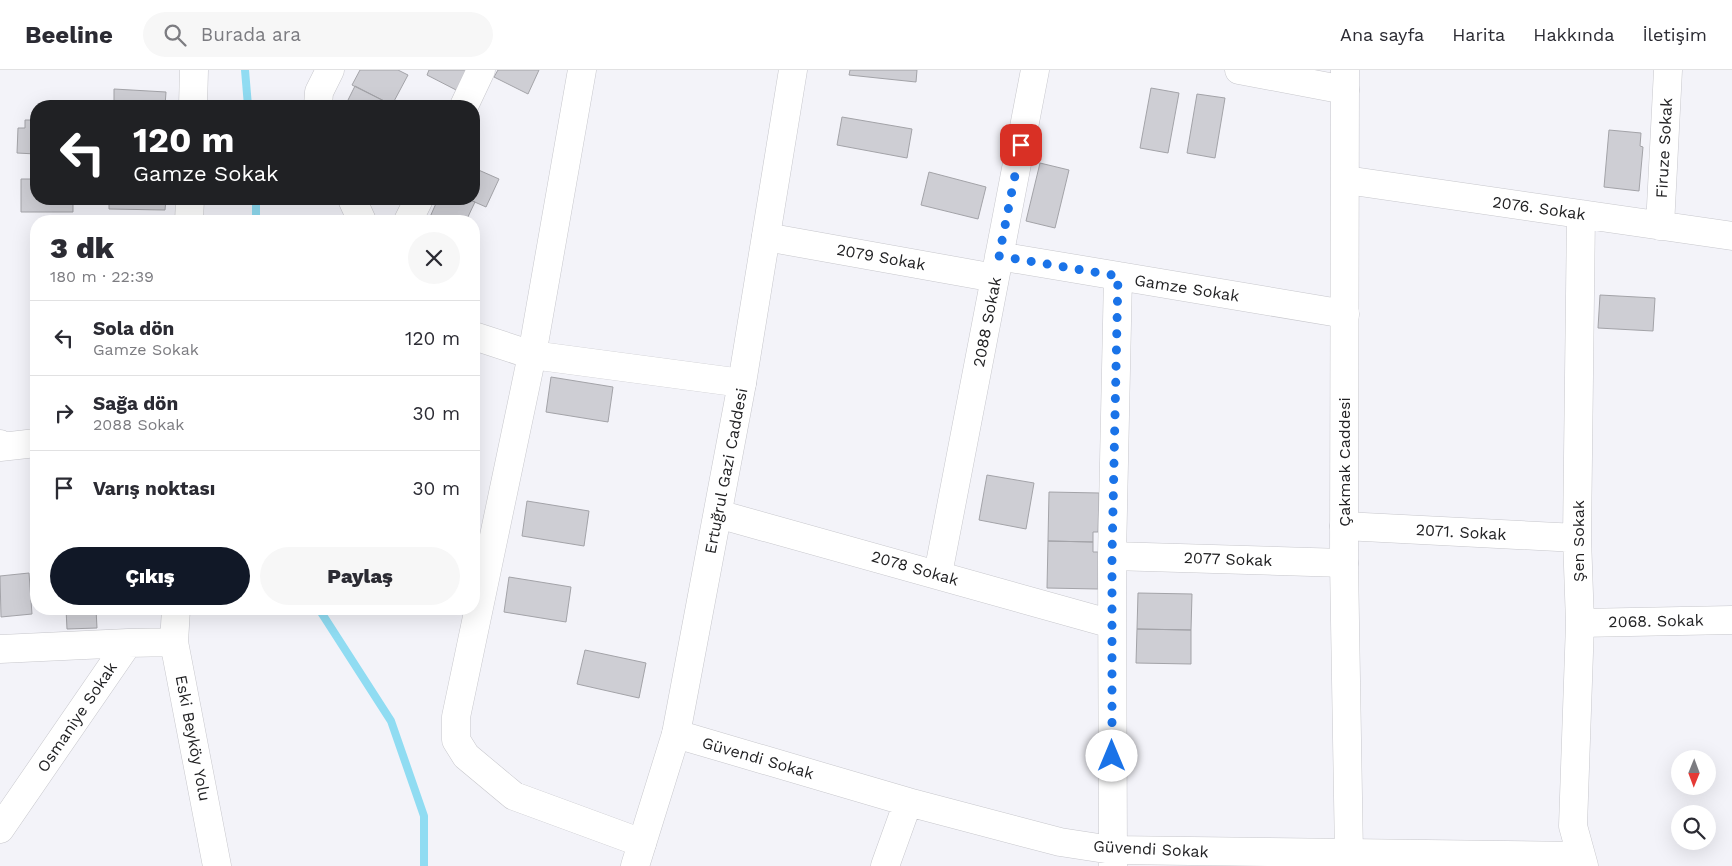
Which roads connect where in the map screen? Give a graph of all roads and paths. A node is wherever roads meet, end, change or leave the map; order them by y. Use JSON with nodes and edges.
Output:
{"nodes":[{"id":1,"x":194,"y":70,"type":"edge"},
{"id":2,"x":330,"y":70,"type":"edge"},
{"id":3,"x":481,"y":70,"type":"edge"},
{"id":4,"x":582,"y":70,"type":"edge"},
{"id":5,"x":793,"y":70,"type":"edge"},
{"id":6,"x":1035,"y":70,"type":"edge"},
{"id":7,"x":1239,"y":70,"type":"edge"},
{"id":8,"x":1668,"y":70,"type":"edge"},
{"id":9,"x":1345,"y":80,"type":"edge"},
{"id":10,"x":193,"y":100,"type":"edge"},
{"id":11,"x":318,"y":100,"type":"edge"},
{"id":12,"x":467,"y":100,"type":"edge"},
{"id":13,"x":1346,"y":180,"type":"junction"},
{"id":14,"x":1581,"y":214,"type":"junction"},
{"id":15,"x":1660,"y":226,"type":"junction"},
{"id":16,"x":1732,"y":236,"type":"edge"},
{"id":17,"x":766,"y":237,"type":"junction"},
{"id":18,"x":997,"y":267,"type":"junction"},
{"id":19,"x":1118,"y":276,"type":"junction"},
{"id":20,"x":1344,"y":314,"type":"junction"},
{"id":21,"x":480,"y":338,"type":"edge"},
{"id":22,"x":532,"y":355,"type":"junction"},
{"id":23,"x":742,"y":383,"type":"junction"},
{"id":24,"x":30,"y":443,"type":"edge"},
{"id":25,"x":0,"y":445,"type":"edge"},
{"id":26,"x":718,"y":514,"type":"junction"},
{"id":27,"x":1344,"y":526,"type":"junction"},
{"id":28,"x":1577,"y":538,"type":"junction"},
{"id":29,"x":1112,"y":556,"type":"junction"},
{"id":30,"x":1344,"y":563,"type":"junction"},
{"id":31,"x":938,"y":574,"type":"junction"},
{"id":32,"x":480,"y":602,"type":"edge"},
{"id":33,"x":176,"y":615,"type":"edge"},
{"id":34,"x":477,"y":615,"type":"edge"},
{"id":35,"x":1732,"y":620,"type":"edge"},
{"id":36,"x":1580,"y":622,"type":"junction"},
{"id":37,"x":1112,"y":624,"type":"junction"},
{"id":38,"x":128,"y":642,"type":"junction"},
{"id":39,"x":174,"y":642,"type":"junction"},
{"id":40,"x":0,"y":649,"type":"edge"},
{"id":41,"x":676,"y":734,"type":"junction"},
{"id":42,"x":908,"y":802,"type":"junction"},
{"id":43,"x":0,"y":830,"type":"edge"},
{"id":44,"x":639,"y":855,"type":"edge"},
{"id":45,"x":1112,"y":858,"type":"edge"},
{"id":46,"x":1350,"y":860,"type":"edge"},
{"id":47,"x":1582,"y":861,"type":"edge"},
{"id":48,"x":217,"y":866,"type":"edge"},
{"id":49,"x":885,"y":866,"type":"edge"}],
"edges":[{"from":1,"to":10,"type":"street"},
{"from":2,"to":11,"type":"street"},
{"from":3,"to":12,"type":"street"},
{"from":4,"to":22,"type":"street"},
{"from":5,"to":17,"type":"street","name":"Ertuğrul Gazi Caddesi"},
{"from":6,"to":18,"type":"street","name":"2088 Sokak"},
{"from":7,"to":9,"type":"street"},
{"from":8,"to":15,"type":"street","name":"Firuze Sokak"},
{"from":9,"to":13,"type":"street","name":"Çakmak Caddesi"},
{"from":13,"to":14,"type":"street","name":"2076. Sokak"},
{"from":13,"to":20,"type":"street","name":"Çakmak Caddesi"},
{"from":14,"to":15,"type":"street","name":"2076. Sokak"},
{"from":14,"to":28,"type":"street","name":"Şen Sokak"},
{"from":15,"to":16,"type":"street","name":"2076. Sokak"},
{"from":17,"to":18,"type":"street","name":"2079 Sokak"},
{"from":17,"to":23,"type":"street","name":"Ertuğrul Gazi Caddesi"},
{"from":18,"to":19,"type":"street","name":"Gamze Sokak"},
{"from":18,"to":31,"type":"street","name":"2088 Sokak"},
{"from":19,"to":20,"type":"street","name":"Gamze Sokak"},
{"from":19,"to":29,"type":"street"},
{"from":20,"to":27,"type":"street","name":"Çakmak Caddesi"},
{"from":21,"to":22,"type":"street"},
{"from":22,"to":23,"type":"street"},
{"from":22,"to":32,"type":"street"},
{"from":23,"to":26,"type":"street","name":"Ertuğrul Gazi Caddesi"},
{"from":24,"to":25,"type":"street"},
{"from":26,"to":31,"type":"street","name":"2078 Sokak"},
{"from":26,"to":41,"type":"street","name":"Ertuğrul Gazi Caddesi"},
{"from":27,"to":28,"type":"street","name":"2071. Sokak"},
{"from":27,"to":30,"type":"street","name":"Çakmak Caddesi"},
{"from":28,"to":36,"type":"street","name":"Şen Sokak"},
{"from":29,"to":30,"type":"street","name":"2077 Sokak"},
{"from":29,"to":37,"type":"street"},
{"from":30,"to":46,"type":"street","name":"Çakmak Caddesi"},
{"from":31,"to":37,"type":"street","name":"2078 Sokak"},
{"from":33,"to":39,"type":"street","name":"Eski Beyköy Yolu"},
{"from":34,"to":44,"type":"street"},
{"from":35,"to":36,"type":"street","name":"2068. Sokak"},
{"from":36,"to":47,"type":"street","name":"Şen Sokak"},
{"from":37,"to":45,"type":"street"},
{"from":38,"to":39,"type":"street"},
{"from":38,"to":40,"type":"street"},
{"from":38,"to":43,"type":"street","name":"Osmaniye Sokak"},
{"from":39,"to":48,"type":"street","name":"Eski Beyköy Yolu"},
{"from":41,"to":42,"type":"street","name":"Güvendi Sokak"},
{"from":41,"to":44,"type":"street","name":"Ertuğrul Gazi Caddesi"},
{"from":42,"to":45,"type":"street","name":"Güvendi Sokak"},
{"from":42,"to":49,"type":"street"},
{"from":45,"to":46,"type":"street","name":"Güvendi Sokak"},
{"from":46,"to":47,"type":"street","name":"Güvendi Sokak"}]}
